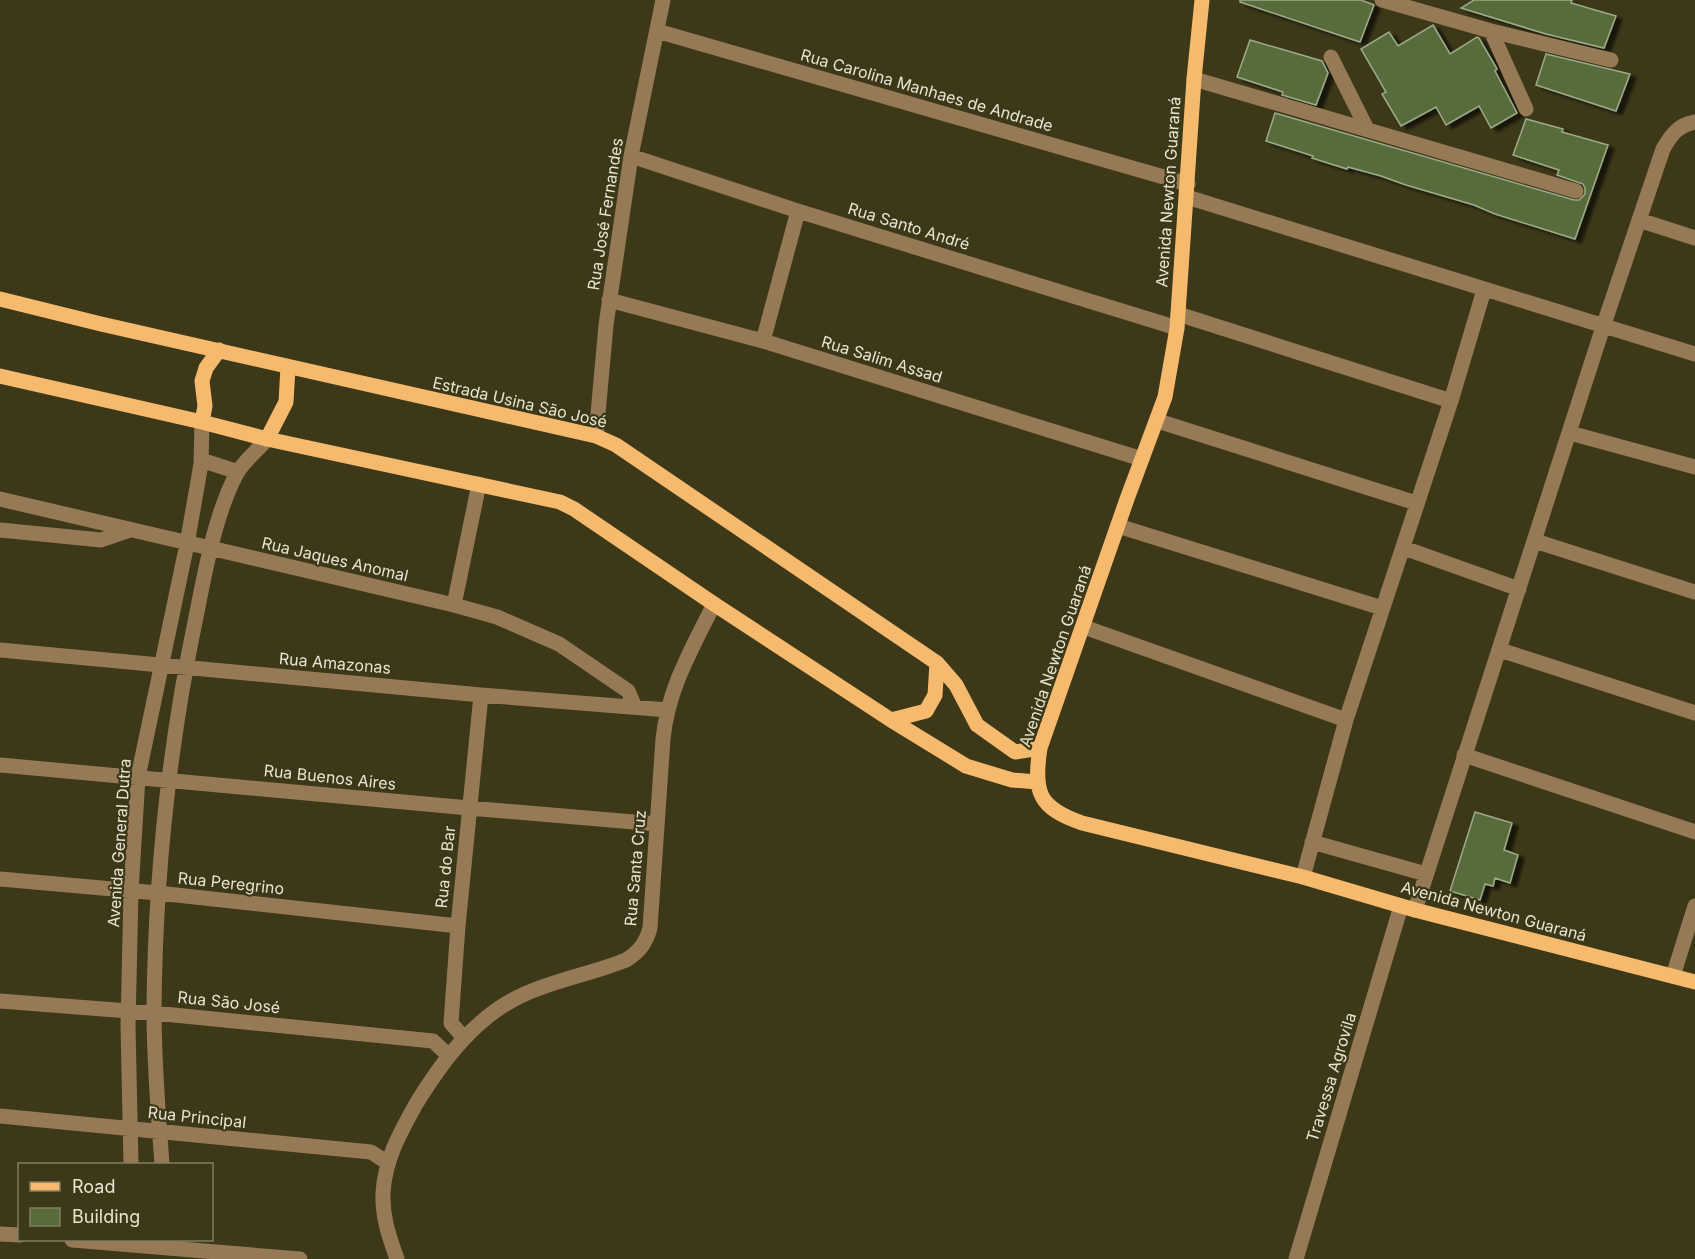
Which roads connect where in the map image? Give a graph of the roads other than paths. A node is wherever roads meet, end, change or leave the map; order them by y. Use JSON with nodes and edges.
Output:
{"nodes":[{"id":1,"x":663,"y":0,"type":"edge"},
{"id":2,"x":1202,"y":0,"type":"edge"},
{"id":3,"x":1382,"y":0,"type":"edge"},
{"id":4,"x":657,"y":31,"type":"junction"},
{"id":5,"x":1491,"y":31,"type":"junction"},
{"id":6,"x":1331,"y":57,"type":"dead end"},
{"id":7,"x":1611,"y":60,"type":"dead end"},
{"id":8,"x":1194,"y":79,"type":"junction"},
{"id":9,"x":1526,"y":110,"type":"dead end"},
{"id":10,"x":1695,"y":122,"type":"edge"},
{"id":11,"x":1367,"y":129,"type":"junction"},
{"id":12,"x":631,"y":156,"type":"junction"},
{"id":13,"x":1188,"y":191,"type":"junction"},
{"id":14,"x":1576,"y":191,"type":"dead end"},
{"id":15,"x":798,"y":211,"type":"junction"},
{"id":16,"x":1639,"y":220,"type":"junction"},
{"id":17,"x":1695,"y":238,"type":"edge"},
{"id":18,"x":1484,"y":290,"type":"junction"},
{"id":19,"x":0,"y":299,"type":"edge"},
{"id":20,"x":609,"y":300,"type":"junction"},
{"id":21,"x":1177,"y":321,"type":"junction"},
{"id":22,"x":1603,"y":327,"type":"junction"},
{"id":23,"x":762,"y":340,"type":"junction"},
{"id":24,"x":219,"y":350,"type":"junction"},
{"id":25,"x":1695,"y":354,"type":"edge"},
{"id":26,"x":288,"y":367,"type":"junction"},
{"id":27,"x":0,"y":376,"type":"edge"},
{"id":28,"x":1451,"y":401,"type":"junction"},
{"id":29,"x":1158,"y":421,"type":"junction"},
{"id":30,"x":202,"y":422,"type":"junction"},
{"id":31,"x":1570,"y":433,"type":"junction"},
{"id":32,"x":596,"y":436,"type":"junction"},
{"id":33,"x":267,"y":439,"type":"junction"},
{"id":34,"x":1142,"y":459,"type":"junction"},
{"id":35,"x":201,"y":460,"type":"junction"},
{"id":36,"x":1695,"y":467,"type":"edge"},
{"id":37,"x":238,"y":472,"type":"junction"},
{"id":38,"x":479,"y":484,"type":"junction"},
{"id":39,"x":0,"y":499,"type":"edge"},
{"id":40,"x":1416,"y":503,"type":"junction"},
{"id":41,"x":1118,"y":525,"type":"junction"},
{"id":42,"x":130,"y":530,"type":"junction"},
{"id":43,"x":0,"y":531,"type":"edge"},
{"id":44,"x":1535,"y":541,"type":"junction"},
{"id":45,"x":187,"y":544,"type":"junction"},
{"id":46,"x":1404,"y":548,"type":"junction"},
{"id":47,"x":212,"y":549,"type":"junction"},
{"id":48,"x":1519,"y":589,"type":"junction"},
{"id":49,"x":1695,"y":592,"type":"edge"},
{"id":50,"x":714,"y":604,"type":"junction"},
{"id":51,"x":454,"y":605,"type":"junction"},
{"id":52,"x":1382,"y":608,"type":"junction"},
{"id":53,"x":1084,"y":627,"type":"junction"},
{"id":54,"x":0,"y":650,"type":"edge"},
{"id":55,"x":1500,"y":650,"type":"junction"},
{"id":56,"x":937,"y":663,"type":"junction"},
{"id":57,"x":162,"y":665,"type":"junction"},
{"id":58,"x":186,"y":667,"type":"junction"},
{"id":59,"x":481,"y":695,"type":"junction"},
{"id":60,"x":635,"y":707,"type":"junction"},
{"id":61,"x":668,"y":710,"type":"junction"},
{"id":62,"x":1695,"y":713,"type":"edge"},
{"id":63,"x":891,"y":720,"type":"junction"},
{"id":64,"x":1347,"y":720,"type":"junction"},
{"id":65,"x":1040,"y":748,"type":"junction"},
{"id":66,"x":1464,"y":755,"type":"junction"},
{"id":67,"x":0,"y":765,"type":"edge"},
{"id":68,"x":138,"y":777,"type":"junction"},
{"id":69,"x":169,"y":780,"type":"junction"},
{"id":70,"x":1037,"y":782,"type":"junction"},
{"id":71,"x":469,"y":808,"type":"junction"},
{"id":72,"x":657,"y":824,"type":"junction"},
{"id":73,"x":1695,"y":832,"type":"edge"},
{"id":74,"x":1312,"y":842,"type":"junction"},
{"id":75,"x":1426,"y":874,"type":"junction"},
{"id":76,"x":1303,"y":877,"type":"junction"},
{"id":77,"x":0,"y":879,"type":"edge"},
{"id":78,"x":130,"y":891,"type":"junction"},
{"id":79,"x":158,"y":893,"type":"junction"},
{"id":80,"x":1695,"y":906,"type":"edge"},
{"id":81,"x":1408,"y":908,"type":"junction"},
{"id":82,"x":458,"y":926,"type":"junction"},
{"id":83,"x":1673,"y":976,"type":"junction"},
{"id":84,"x":1695,"y":982,"type":"edge"},
{"id":85,"x":0,"y":1001,"type":"edge"},
{"id":86,"x":128,"y":1011,"type":"junction"},
{"id":87,"x":154,"y":1013,"type":"junction"},
{"id":88,"x":464,"y":1038,"type":"junction"},
{"id":89,"x":448,"y":1055,"type":"junction"},
{"id":90,"x":0,"y":1116,"type":"edge"},
{"id":91,"x":130,"y":1129,"type":"junction"},
{"id":92,"x":160,"y":1132,"type":"junction"},
{"id":93,"x":388,"y":1162,"type":"junction"},
{"id":94,"x":131,"y":1163,"type":"edge"},
{"id":95,"x":162,"y":1163,"type":"edge"},
{"id":96,"x":0,"y":1234,"type":"edge"},
{"id":97,"x":18,"y":1235,"type":"edge"},
{"id":98,"x":87,"y":1241,"type":"edge"},
{"id":99,"x":140,"y":1248,"type":"edge"},
{"id":100,"x":169,"y":1248,"type":"edge"},
{"id":101,"x":300,"y":1259,"type":"edge"},
{"id":102,"x":397,"y":1259,"type":"edge"},
{"id":103,"x":1296,"y":1259,"type":"edge"}],
"edges":[{"from":1,"to":4,"type":"street","name":"Rua José Fernandes"},
{"from":2,"to":8,"type":"main road","name":"Avenida Newton Guaraná"},
{"from":3,"to":5,"type":"street"},
{"from":4,"to":12,"type":"street","name":"Rua José Fernandes"},
{"from":4,"to":13,"type":"street","name":"Rua Carolina Manhaes de Andrade"},
{"from":5,"to":7,"type":"street"},
{"from":5,"to":9,"type":"street"},
{"from":6,"to":11,"type":"street"},
{"from":8,"to":11,"type":"street"},
{"from":8,"to":13,"type":"main road","name":"Avenida Newton Guaraná"},
{"from":10,"to":16,"type":"street","name":"Travessa Agrovila"},
{"from":11,"to":14,"type":"street"},
{"from":12,"to":15,"type":"street","name":"Rua Santo André"},
{"from":12,"to":20,"type":"street","name":"Rua José Fernandes"},
{"from":13,"to":18,"type":"street","name":"Rua Carolina Manhaes de Andrade"},
{"from":13,"to":21,"type":"main road","name":"Avenida Newton Guaraná"},
{"from":15,"to":21,"type":"street","name":"Rua Santo André"},
{"from":15,"to":23,"type":"street"},
{"from":16,"to":17,"type":"street"},
{"from":16,"to":22,"type":"street","name":"Travessa Agrovila"},
{"from":18,"to":22,"type":"street","name":"Rua Carolina Manhaes de Andrade"},
{"from":18,"to":28,"type":"street"},
{"from":19,"to":24,"type":"main road","name":"Estrada Usina São José"},
{"from":20,"to":23,"type":"street","name":"Rua Salim Assad"},
{"from":20,"to":32,"type":"street","name":"Rua José Fernandes"},
{"from":21,"to":28,"type":"street","name":"Rua Santo André"},
{"from":21,"to":29,"type":"main road","name":"Avenida Newton Guaraná"},
{"from":22,"to":25,"type":"street","name":"Rua Carolina Manhaes de Andrade"},
{"from":22,"to":31,"type":"street","name":"Travessa Agrovila"},
{"from":23,"to":34,"type":"street","name":"Rua Salim Assad"},
{"from":24,"to":26,"type":"main road","name":"Estrada Usina São José"},
{"from":24,"to":30,"type":"main road"},
{"from":26,"to":32,"type":"main road","name":"Estrada Usina São José"},
{"from":26,"to":33,"type":"main road"},
{"from":27,"to":30,"type":"main road"},
{"from":28,"to":40,"type":"street"},
{"from":29,"to":34,"type":"main road","name":"Avenida Newton Guaraná"},
{"from":29,"to":40,"type":"street"},
{"from":30,"to":33,"type":"main road"},
{"from":30,"to":35,"type":"street","name":"Avenida General Dutra"},
{"from":31,"to":36,"type":"street"},
{"from":31,"to":44,"type":"street","name":"Travessa Agrovila"},
{"from":32,"to":56,"type":"main road","name":"Estrada Usina São José"},
{"from":33,"to":37,"type":"street"},
{"from":33,"to":38,"type":"main road"},
{"from":34,"to":41,"type":"main road","name":"Avenida Newton Guaraná"},
{"from":35,"to":37,"type":"street"},
{"from":35,"to":45,"type":"street","name":"Avenida General Dutra"},
{"from":37,"to":47,"type":"street"},
{"from":38,"to":50,"type":"main road"},
{"from":38,"to":51,"type":"street"},
{"from":39,"to":42,"type":"street","name":"Rua Jaques Anomal"},
{"from":40,"to":46,"type":"street"},
{"from":41,"to":52,"type":"street"},
{"from":41,"to":53,"type":"main road","name":"Avenida Newton Guaraná"},
{"from":42,"to":43,"type":"street"},
{"from":42,"to":45,"type":"street","name":"Rua Jaques Anomal"},
{"from":44,"to":48,"type":"street","name":"Travessa Agrovila"},
{"from":44,"to":49,"type":"street"},
{"from":45,"to":47,"type":"street","name":"Rua Jaques Anomal"},
{"from":45,"to":57,"type":"street","name":"Avenida General Dutra"},
{"from":46,"to":48,"type":"street"},
{"from":46,"to":52,"type":"street"},
{"from":47,"to":51,"type":"street","name":"Rua Jaques Anomal"},
{"from":47,"to":58,"type":"street"},
{"from":48,"to":55,"type":"street","name":"Travessa Agrovila"},
{"from":50,"to":61,"type":"street","name":"Rua Santa Cruz"},
{"from":50,"to":63,"type":"main road"},
{"from":51,"to":60,"type":"street","name":"Rua Jaques Anomal"},
{"from":52,"to":64,"type":"street"},
{"from":53,"to":64,"type":"street"},
{"from":53,"to":65,"type":"main road","name":"Avenida Newton Guaraná"},
{"from":54,"to":57,"type":"street","name":"Rua Amazonas"},
{"from":55,"to":62,"type":"street"},
{"from":55,"to":66,"type":"street","name":"Travessa Agrovila"},
{"from":56,"to":63,"type":"main road"},
{"from":56,"to":65,"type":"main road","name":"Estrada Usina São José"},
{"from":57,"to":58,"type":"street","name":"Rua Amazonas"},
{"from":57,"to":68,"type":"street","name":"Avenida General Dutra"},
{"from":58,"to":59,"type":"street","name":"Rua Amazonas"},
{"from":58,"to":69,"type":"street"},
{"from":59,"to":60,"type":"street","name":"Rua Amazonas"},
{"from":59,"to":71,"type":"street","name":"Rua do Bar"},
{"from":60,"to":61,"type":"street","name":"Rua Amazonas"},
{"from":61,"to":72,"type":"street","name":"Rua Santa Cruz"},
{"from":63,"to":70,"type":"main road"},
{"from":64,"to":74,"type":"street"},
{"from":65,"to":70,"type":"main road","name":"Avenida Newton Guaraná"},
{"from":66,"to":73,"type":"street"},
{"from":66,"to":75,"type":"street","name":"Travessa Agrovila"},
{"from":67,"to":68,"type":"street","name":"Rua Buenos Aires"},
{"from":68,"to":69,"type":"street","name":"Rua Buenos Aires"},
{"from":68,"to":78,"type":"street","name":"Avenida General Dutra"},
{"from":69,"to":71,"type":"street","name":"Rua Buenos Aires"},
{"from":69,"to":79,"type":"street"},
{"from":70,"to":76,"type":"main road","name":"Avenida Newton Guaraná"},
{"from":71,"to":72,"type":"street","name":"Rua Buenos Aires"},
{"from":71,"to":82,"type":"street","name":"Rua do Bar"},
{"from":72,"to":88,"type":"street","name":"Rua Santa Cruz"},
{"from":74,"to":75,"type":"street"},
{"from":74,"to":76,"type":"street"},
{"from":75,"to":81,"type":"street","name":"Travessa Agrovila"},
{"from":76,"to":81,"type":"main road","name":"Avenida Newton Guaraná"},
{"from":77,"to":78,"type":"street","name":"Rua Peregrino"},
{"from":78,"to":79,"type":"street","name":"Rua Peregrino"},
{"from":78,"to":86,"type":"street","name":"Avenida General Dutra"},
{"from":79,"to":82,"type":"street","name":"Rua Peregrino"},
{"from":79,"to":87,"type":"street"},
{"from":80,"to":83,"type":"street"},
{"from":81,"to":83,"type":"main road","name":"Avenida Newton Guaraná"},
{"from":81,"to":103,"type":"street","name":"Travessa Agrovila"},
{"from":82,"to":88,"type":"street","name":"Rua do Bar"},
{"from":83,"to":84,"type":"main road","name":"Avenida Newton Guaraná"},
{"from":85,"to":86,"type":"street","name":"Rua São José"},
{"from":86,"to":87,"type":"street","name":"Rua São José"},
{"from":86,"to":91,"type":"street","name":"Avenida General Dutra"},
{"from":87,"to":89,"type":"street","name":"Rua São José"},
{"from":87,"to":92,"type":"street"},
{"from":88,"to":89,"type":"street","name":"Rua Santa Cruz"},
{"from":89,"to":93,"type":"street","name":"Rua Santa Cruz"},
{"from":90,"to":91,"type":"street","name":"Rua Principal"},
{"from":91,"to":92,"type":"street","name":"Rua Principal"},
{"from":91,"to":94,"type":"street","name":"Avenida General Dutra"},
{"from":92,"to":93,"type":"street","name":"Rua Principal"},
{"from":92,"to":95,"type":"street"},
{"from":93,"to":102,"type":"street","name":"Rua Santa Cruz"},
{"from":96,"to":97,"type":"street"},
{"from":98,"to":99,"type":"street"},
{"from":99,"to":100,"type":"street"},
{"from":100,"to":101,"type":"street"}]}
